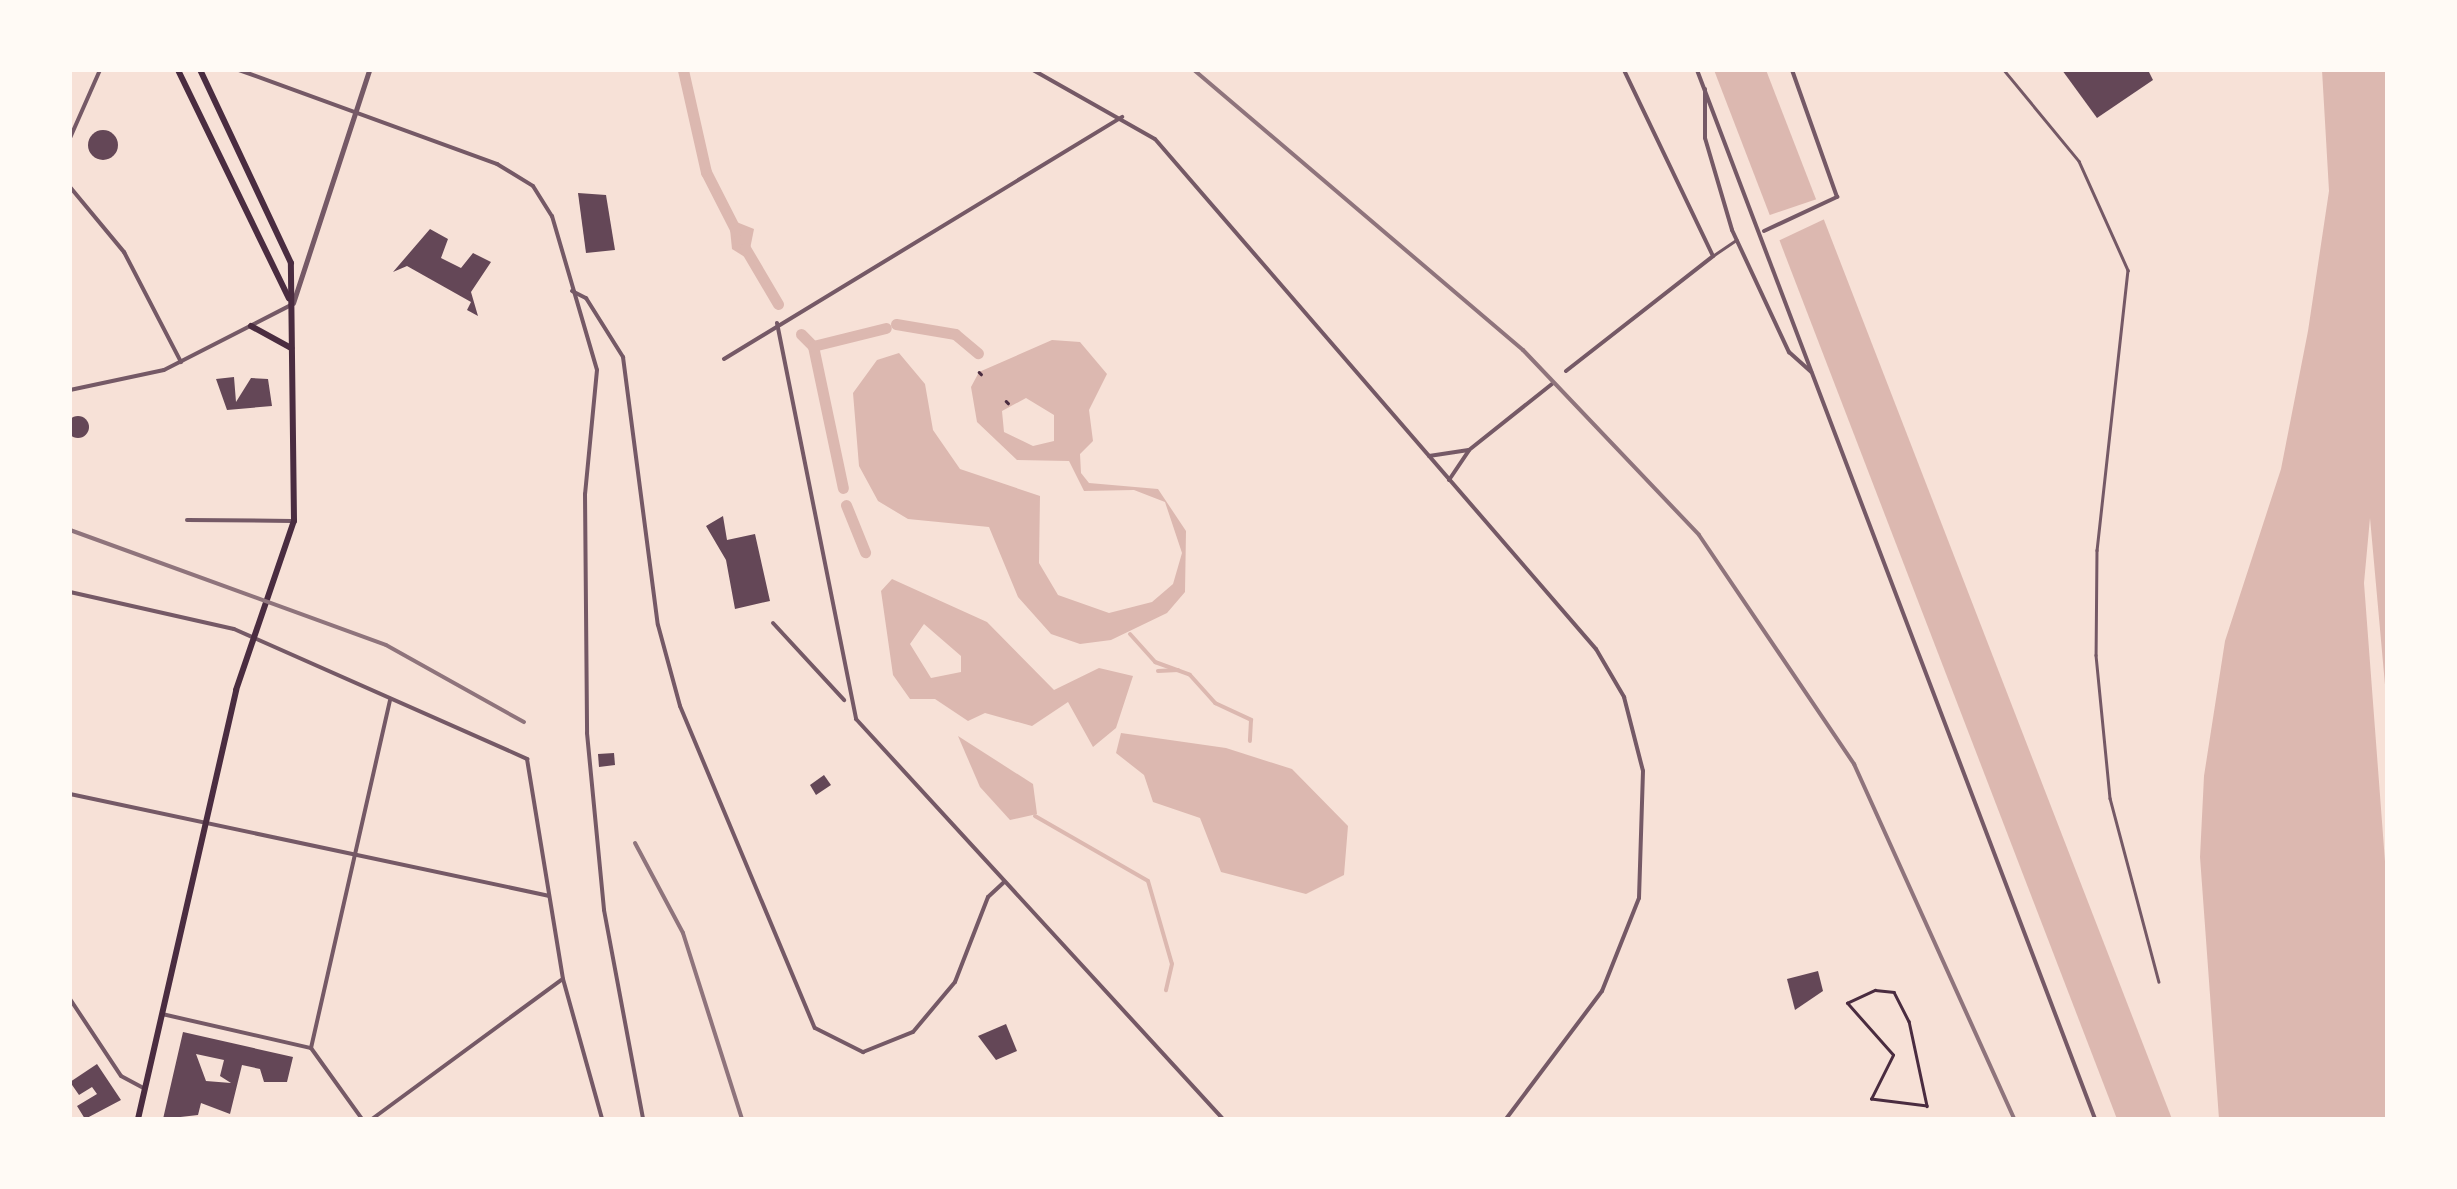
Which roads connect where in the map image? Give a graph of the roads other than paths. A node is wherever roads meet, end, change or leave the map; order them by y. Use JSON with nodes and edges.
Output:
{"nodes":[{"id":1,"x":100,"y":70,"type":"edge"},
{"id":2,"x":178,"y":70,"type":"edge"},
{"id":3,"x":200,"y":70,"type":"edge"},
{"id":4,"x":239,"y":70,"type":"edge"},
{"id":5,"x":368,"y":70,"type":"edge"},
{"id":6,"x":1033,"y":70,"type":"edge"},
{"id":7,"x":1624,"y":70,"type":"edge"},
{"id":8,"x":1698,"y":70,"type":"edge"},
{"id":9,"x":1792,"y":70,"type":"edge"},
{"id":10,"x":2004,"y":70,"type":"edge"},
{"id":11,"x":1705,"y":88,"type":"junction"},
{"id":12,"x":356,"y":113,"type":"junction"},
{"id":13,"x":1122,"y":117,"type":"junction"},
{"id":14,"x":70,"y":138,"type":"edge"},
{"id":15,"x":70,"y":187,"type":"edge"},
{"id":16,"x":1766,"y":230,"type":"junction"},
{"id":17,"x":1736,"y":240,"type":"junction"},
{"id":18,"x":1713,"y":256,"type":"junction"},
{"id":19,"x":572,"y":290,"type":"junction"},
{"id":20,"x":291,"y":305,"type":"junction"},
{"id":21,"x":777,"y":323,"type":"junction"},
{"id":22,"x":250,"y":326,"type":"junction"},
{"id":23,"x":292,"y":349,"type":"junction"},
{"id":24,"x":724,"y":359,"type":"dead end"},
{"id":25,"x":181,"y":362,"type":"junction"},
{"id":26,"x":1566,"y":371,"type":"dead end"},
{"id":27,"x":1814,"y":376,"type":"junction"},
{"id":28,"x":1552,"y":384,"type":"dead end"},
{"id":29,"x":70,"y":390,"type":"edge"},
{"id":30,"x":1468,"y":450,"type":"junction"},
{"id":31,"x":1428,"y":456,"type":"junction"},
{"id":32,"x":1449,"y":480,"type":"junction"},
{"id":33,"x":187,"y":520,"type":"dead end"},
{"id":34,"x":294,"y":521,"type":"junction"},
{"id":35,"x":70,"y":592,"type":"edge"},
{"id":36,"x":773,"y":623,"type":"dead end"},
{"id":37,"x":256,"y":642,"type":"junction"},
{"id":38,"x":390,"y":699,"type":"junction"},
{"id":39,"x":846,"y":702,"type":"junction"},
{"id":40,"x":70,"y":794,"type":"edge"},
{"id":41,"x":205,"y":825,"type":"junction"},
{"id":42,"x":351,"y":858,"type":"junction"},
{"id":43,"x":1003,"y":883,"type":"junction"},
{"id":44,"x":548,"y":896,"type":"junction"},
{"id":45,"x":562,"y":979,"type":"junction"},
{"id":46,"x":2159,"y":982,"type":"dead end"},
{"id":47,"x":70,"y":999,"type":"edge"},
{"id":48,"x":162,"y":1014,"type":"junction"},
{"id":49,"x":311,"y":1048,"type":"junction"},
{"id":50,"x":145,"y":1090,"type":"junction"},
{"id":51,"x":138,"y":1119,"type":"edge"},
{"id":52,"x":362,"y":1119,"type":"edge"},
{"id":53,"x":372,"y":1119,"type":"edge"},
{"id":54,"x":602,"y":1119,"type":"edge"},
{"id":55,"x":643,"y":1119,"type":"edge"},
{"id":56,"x":1223,"y":1119,"type":"edge"},
{"id":57,"x":1506,"y":1119,"type":"edge"},
{"id":58,"x":2095,"y":1119,"type":"edge"}],
"edges":[{"from":1,"to":14,"type":"street"},
{"from":2,"to":20,"type":"main road"},
{"from":3,"to":20,"type":"main road"},
{"from":4,"to":12,"type":"street"},
{"from":5,"to":12,"type":"street"},
{"from":6,"to":13,"type":"street"},
{"from":7,"to":18,"type":"street"},
{"from":8,"to":11,"type":"street"},
{"from":9,"to":16,"type":"street"},
{"from":10,"to":46,"type":"lane"},
{"from":11,"to":16,"type":"street"},
{"from":11,"to":17,"type":"street"},
{"from":12,"to":19,"type":"street"},
{"from":12,"to":20,"type":"street"},
{"from":13,"to":21,"type":"street"},
{"from":13,"to":31,"type":"street"},
{"from":15,"to":25,"type":"street"},
{"from":16,"to":27,"type":"street"},
{"from":17,"to":18,"type":"lane"},
{"from":17,"to":27,"type":"street"},
{"from":18,"to":26,"type":"street"},
{"from":19,"to":43,"type":"street"},
{"from":19,"to":55,"type":"street"},
{"from":20,"to":22,"type":"street"},
{"from":20,"to":23,"type":"main road"},
{"from":21,"to":24,"type":"street"},
{"from":21,"to":39,"type":"street"},
{"from":22,"to":23,"type":"main road"},
{"from":22,"to":25,"type":"street"},
{"from":23,"to":34,"type":"main road"},
{"from":25,"to":29,"type":"street"},
{"from":27,"to":58,"type":"street"},
{"from":28,"to":30,"type":"street"},
{"from":30,"to":31,"type":"street"},
{"from":30,"to":32,"type":"street"},
{"from":31,"to":32,"type":"street"},
{"from":32,"to":57,"type":"street"},
{"from":33,"to":34,"type":"street"},
{"from":34,"to":37,"type":"main road"},
{"from":35,"to":37,"type":"street"},
{"from":36,"to":39,"type":"street"},
{"from":37,"to":38,"type":"street"},
{"from":37,"to":41,"type":"main road"},
{"from":38,"to":42,"type":"street"},
{"from":38,"to":44,"type":"street"},
{"from":39,"to":43,"type":"street"},
{"from":40,"to":41,"type":"street"},
{"from":41,"to":42,"type":"street"},
{"from":41,"to":48,"type":"main road"},
{"from":42,"to":44,"type":"street"},
{"from":42,"to":49,"type":"street"},
{"from":43,"to":56,"type":"street"},
{"from":44,"to":45,"type":"street"},
{"from":45,"to":53,"type":"street"},
{"from":45,"to":54,"type":"street"},
{"from":47,"to":50,"type":"street"},
{"from":48,"to":49,"type":"street"},
{"from":48,"to":50,"type":"main road"},
{"from":49,"to":52,"type":"street"},
{"from":50,"to":51,"type":"main road"}]}
